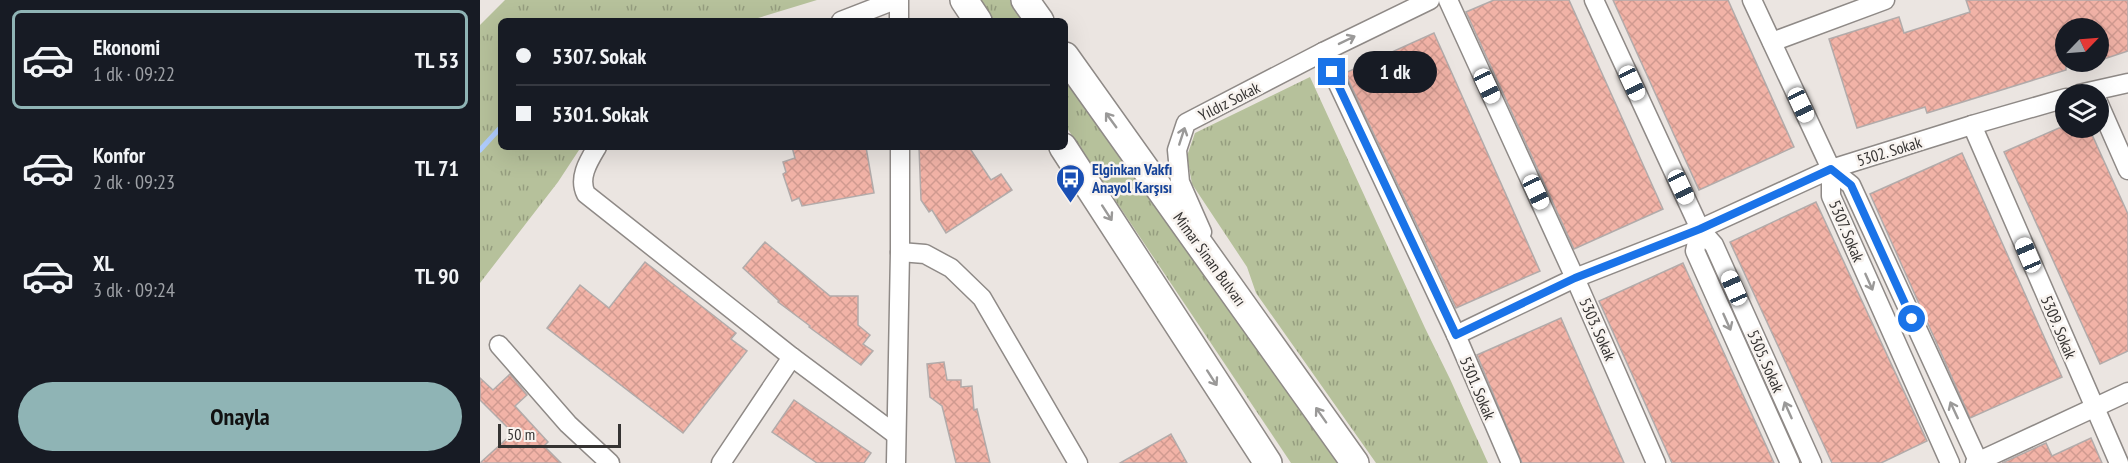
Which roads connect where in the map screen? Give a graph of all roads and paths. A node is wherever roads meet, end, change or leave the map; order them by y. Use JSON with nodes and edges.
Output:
{"nodes":[{"id":1,"x":897,"y":0,"type":"edge"},
{"id":2,"x":964,"y":0,"type":"edge"},
{"id":3,"x":1025,"y":0,"type":"edge"},
{"id":4,"x":1430,"y":0,"type":"edge"},
{"id":5,"x":1448,"y":0,"type":"edge"},
{"id":6,"x":1594,"y":0,"type":"edge"},
{"id":7,"x":1752,"y":0,"type":"edge"},
{"id":8,"x":1885,"y":0,"type":"edge"},
{"id":9,"x":849,"y":18,"type":"edge"},
{"id":10,"x":899,"y":18,"type":"edge"},
{"id":11,"x":976,"y":18,"type":"edge"},
{"id":12,"x":1038,"y":18,"type":"edge"},
{"id":13,"x":1772,"y":42,"type":"junction"},
{"id":14,"x":1323,"y":52,"type":"junction"},
{"id":15,"x":1068,"y":60,"type":"edge"},
{"id":16,"x":2128,"y":83,"type":"edge"},
{"id":17,"x":2109,"y":89,"type":"edge"},
{"id":18,"x":2055,"y":101,"type":"edge"},
{"id":19,"x":1972,"y":125,"type":"junction"},
{"id":20,"x":2109,"y":131,"type":"edge"},
{"id":21,"x":596,"y":150,"type":"edge"},
{"id":22,"x":900,"y":150,"type":"edge"},
{"id":23,"x":1065,"y":150,"type":"edge"},
{"id":24,"x":1831,"y":169,"type":"junction"},
{"id":25,"x":2128,"y":170,"type":"edge"},
{"id":26,"x":1700,"y":229,"type":"junction"},
{"id":27,"x":900,"y":252,"type":"junction"},
{"id":28,"x":1575,"y":278,"type":"junction"},
{"id":29,"x":1231,"y":287,"type":"junction"},
{"id":30,"x":1456,"y":335,"type":"junction"},
{"id":31,"x":499,"y":345,"type":"dead end"},
{"id":32,"x":792,"y":357,"type":"junction"},
{"id":33,"x":2128,"y":392,"type":"edge"},
{"id":34,"x":2093,"y":407,"type":"junction"},
{"id":35,"x":895,"y":434,"type":"junction"},
{"id":36,"x":610,"y":463,"type":"edge"},
{"id":37,"x":721,"y":463,"type":"edge"},
{"id":38,"x":896,"y":463,"type":"edge"},
{"id":39,"x":1078,"y":463,"type":"edge"},
{"id":40,"x":1268,"y":463,"type":"edge"},
{"id":41,"x":1355,"y":463,"type":"edge"},
{"id":42,"x":1511,"y":463,"type":"edge"},
{"id":43,"x":1656,"y":463,"type":"edge"},
{"id":44,"x":1790,"y":463,"type":"edge"},
{"id":45,"x":1812,"y":463,"type":"edge"},
{"id":46,"x":1950,"y":463,"type":"edge"},
{"id":47,"x":1978,"y":463,"type":"edge"},
{"id":48,"x":2119,"y":463,"type":"edge"}],
"edges":[{"from":1,"to":9,"type":"street"},
{"from":1,"to":10,"type":"street"},
{"from":2,"to":11,"type":"highway"},
{"from":3,"to":12,"type":"highway"},
{"from":14,"to":4,"type":"street","name":"Yıldız Sokak","one_way":true},
{"from":5,"to":28,"type":"street","name":"5303. Sokak"},
{"from":6,"to":26,"type":"street","name":"5305. Sokak"},
{"from":7,"to":13,"type":"street"},
{"from":8,"to":13,"type":"street"},
{"from":13,"to":24,"type":"street"},
{"from":29,"to":14,"type":"street","name":"Yıldız Sokak","one_way":true},
{"from":14,"to":30,"type":"street","name":"5301. Sokak"},
{"from":29,"to":15,"type":"highway","name":"Mimar Sinan Bulvarı","one_way":true},
{"from":16,"to":17,"type":"street"},
{"from":18,"to":19,"type":"street","name":"5302. Sokak"},
{"from":19,"to":24,"type":"street","name":"5302. Sokak"},
{"from":19,"to":34,"type":"street","name":"5309. Sokak"},
{"from":20,"to":25,"type":"street"},
{"from":21,"to":32,"type":"street"},
{"from":22,"to":27,"type":"street"},
{"from":23,"to":40,"type":"highway","one_way":true},
{"from":24,"to":26,"type":"street","name":"5302. Sokak"},
{"from":24,"to":46,"type":"street","name":"5307. Sokak","one_way":true},
{"from":47,"to":24,"type":"street","name":"5307. Sokak","one_way":true},
{"from":26,"to":28,"type":"street","name":"5302. Sokak"},
{"from":26,"to":44,"type":"street","name":"5305. Sokak","one_way":true},
{"from":45,"to":26,"type":"street","name":"5305. Sokak","one_way":true},
{"from":27,"to":35,"type":"street"},
{"from":27,"to":39,"type":"street"},
{"from":28,"to":30,"type":"street","name":"5302. Sokak"},
{"from":28,"to":43,"type":"street","name":"5303. Sokak"},
{"from":41,"to":29,"type":"highway","name":"Mimar Sinan Bulvarı","one_way":true},
{"from":30,"to":42,"type":"street","name":"5301. Sokak"},
{"from":31,"to":36,"type":"street"},
{"from":32,"to":35,"type":"street"},
{"from":32,"to":37,"type":"street"},
{"from":33,"to":34,"type":"street"},
{"from":34,"to":47,"type":"street"},
{"from":34,"to":48,"type":"street","name":"5309. Sokak"},
{"from":35,"to":38,"type":"street"}]}
